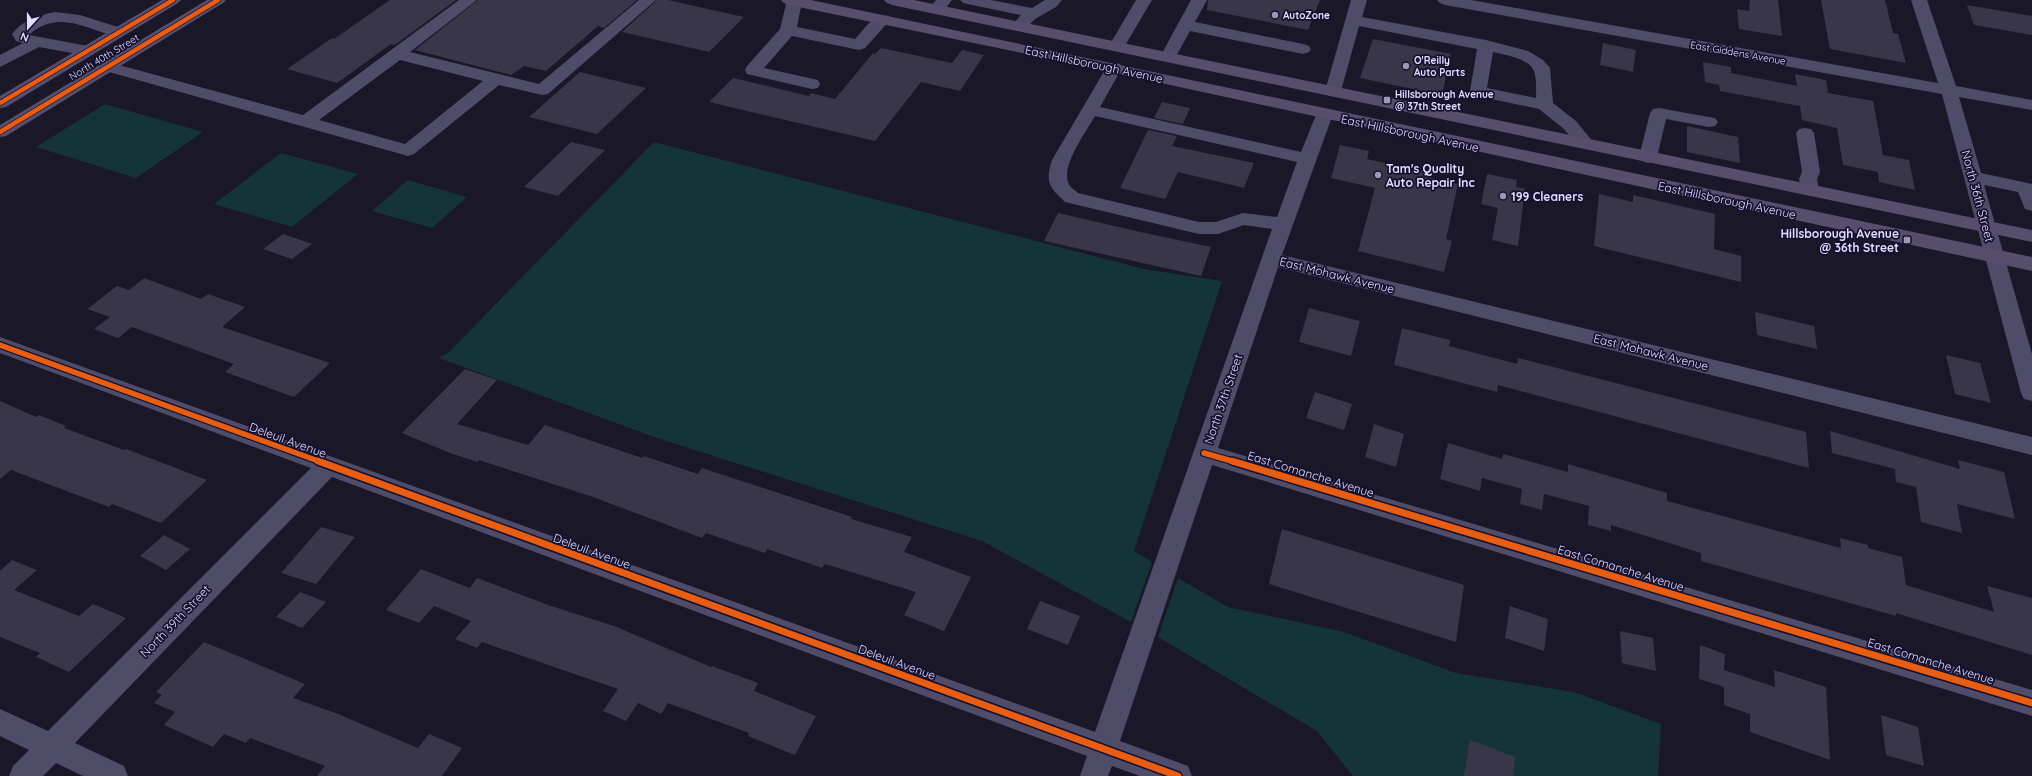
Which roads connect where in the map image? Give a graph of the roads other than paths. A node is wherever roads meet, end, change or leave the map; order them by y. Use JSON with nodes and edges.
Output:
{"nodes":[{"id":1,"x":173,"y":0,"type":"edge"},
{"id":2,"x":218,"y":0,"type":"edge"},
{"id":3,"x":469,"y":0,"type":"edge"},
{"id":4,"x":648,"y":0,"type":"edge"},
{"id":5,"x":968,"y":0,"type":"edge"},
{"id":6,"x":1054,"y":0,"type":"edge"},
{"id":7,"x":1144,"y":0,"type":"edge"},
{"id":8,"x":1199,"y":0,"type":"edge"},
{"id":9,"x":1359,"y":0,"type":"edge"},
{"id":10,"x":1445,"y":0,"type":"edge"},
{"id":11,"x":1919,"y":0,"type":"edge"},
{"id":12,"x":902,"y":1,"type":"edge"},
{"id":13,"x":792,"y":4,"type":"edge"},
{"id":14,"x":940,"y":5,"type":"edge"},
{"id":15,"x":1033,"y":13,"type":"junction"},
{"id":16,"x":882,"y":19,"type":"junction"},
{"id":17,"x":1353,"y":20,"type":"junction"},
{"id":18,"x":1185,"y":25,"type":"junction"},
{"id":19,"x":1019,"y":27,"type":"junction"},
{"id":20,"x":788,"y":30,"type":"junction"},
{"id":21,"x":118,"y":32,"type":"junction"},
{"id":22,"x":973,"y":38,"type":"junction"},
{"id":23,"x":37,"y":42,"type":"junction"},
{"id":24,"x":1486,"y":45,"type":"junction"},
{"id":25,"x":1117,"y":46,"type":"junction"},
{"id":26,"x":1303,"y":49,"type":"dead end"},
{"id":27,"x":88,"y":51,"type":"junction"},
{"id":28,"x":397,"y":54,"type":"junction"},
{"id":29,"x":1168,"y":57,"type":"junction"},
{"id":30,"x":0,"y":62,"type":"edge"},
{"id":31,"x":108,"y":67,"type":"junction"},
{"id":32,"x":1114,"y":68,"type":"junction"},
{"id":33,"x":496,"y":78,"type":"junction"},
{"id":34,"x":812,"y":84,"type":"dead end"},
{"id":35,"x":1949,"y":90,"type":"junction"},
{"id":36,"x":1333,"y":91,"type":"junction"},
{"id":37,"x":1227,"y":92,"type":"junction"},
{"id":38,"x":1,"y":101,"type":"edge"},
{"id":39,"x":1545,"y":105,"type":"junction"},
{"id":40,"x":2032,"y":105,"type":"edge"},
{"id":41,"x":1090,"y":110,"type":"junction"},
{"id":42,"x":1422,"y":110,"type":"junction"},
{"id":43,"x":1324,"y":114,"type":"junction"},
{"id":44,"x":305,"y":122,"type":"junction"},
{"id":45,"x":1709,"y":122,"type":"dead end"},
{"id":46,"x":0,"y":132,"type":"edge"},
{"id":47,"x":1805,"y":133,"type":"dead end"},
{"id":48,"x":1585,"y":143,"type":"junction"},
{"id":49,"x":1648,"y":157,"type":"junction"},
{"id":50,"x":1307,"y":159,"type":"junction"},
{"id":51,"x":1973,"y":177,"type":"junction"},
{"id":52,"x":1810,"y":190,"type":"junction"},
{"id":53,"x":2032,"y":205,"type":"edge"},
{"id":54,"x":1283,"y":225,"type":"junction"},
{"id":55,"x":1986,"y":227,"type":"junction"},
{"id":56,"x":2032,"y":236,"type":"edge"},
{"id":57,"x":1995,"y":256,"type":"junction"},
{"id":58,"x":1270,"y":259,"type":"junction"},
{"id":59,"x":2032,"y":264,"type":"edge"},
{"id":60,"x":0,"y":345,"type":"edge"},
{"id":61,"x":2030,"y":380,"type":"edge"},
{"id":62,"x":2032,"y":446,"type":"edge"},
{"id":63,"x":1204,"y":453,"type":"junction"},
{"id":64,"x":328,"y":466,"type":"junction"},
{"id":65,"x":2032,"y":703,"type":"edge"},
{"id":66,"x":0,"y":722,"type":"edge"},
{"id":67,"x":52,"y":747,"type":"junction"},
{"id":68,"x":1104,"y":749,"type":"junction"},
{"id":69,"x":23,"y":776,"type":"edge"},
{"id":70,"x":114,"y":776,"type":"edge"},
{"id":71,"x":1094,"y":776,"type":"edge"},
{"id":72,"x":1178,"y":776,"type":"edge"}],
"edges":[{"from":1,"to":21,"type":"main road","name":"North 40th Street"},
{"from":2,"to":31,"type":"main road","name":"North 40th Street"},
{"from":3,"to":28,"type":"street"},
{"from":4,"to":33,"type":"street"},
{"from":5,"to":15,"type":"street"},
{"from":6,"to":15,"type":"street"},
{"from":7,"to":25,"type":"street"},
{"from":8,"to":18,"type":"street"},
{"from":9,"to":17,"type":"street"},
{"from":10,"to":35,"type":"street","name":"East Giddens Avenue"},
{"from":11,"to":35,"type":"street","name":"North 36th Street"},
{"from":12,"to":14,"type":"main road","name":"East Hillsborough Avenue"},
{"from":13,"to":16,"type":"main road","name":"East Hillsborough Avenue"},
{"from":13,"to":20,"type":"street"},
{"from":14,"to":19,"type":"main road","name":"East Hillsborough Avenue"},
{"from":15,"to":19,"type":"street"},
{"from":16,"to":20,"type":"street"},
{"from":16,"to":22,"type":"main road","name":"East Hillsborough Avenue"},
{"from":17,"to":24,"type":"street"},
{"from":17,"to":36,"type":"street"},
{"from":18,"to":26,"type":"street"},
{"from":18,"to":29,"type":"street"},
{"from":19,"to":22,"type":"main road"},
{"from":19,"to":25,"type":"main road","name":"East Hillsborough Avenue"},
{"from":20,"to":34,"type":"street"},
{"from":21,"to":23,"type":"street"},
{"from":21,"to":27,"type":"main road","name":"North 40th Street"},
{"from":22,"to":32,"type":"main road","name":"East Hillsborough Avenue"},
{"from":23,"to":27,"type":"street"},
{"from":23,"to":30,"type":"street"},
{"from":24,"to":39,"type":"street"},
{"from":24,"to":39,"type":"street"},
{"from":25,"to":29,"type":"main road","name":"East Hillsborough Avenue"},
{"from":27,"to":38,"type":"main road","name":"North 40th Street"},
{"from":28,"to":33,"type":"street"},
{"from":28,"to":44,"type":"street"},
{"from":29,"to":36,"type":"main road","name":"East Hillsborough Avenue"},
{"from":31,"to":44,"type":"street"},
{"from":31,"to":46,"type":"main road","name":"North 40th Street"},
{"from":32,"to":37,"type":"main road","name":"East Hillsborough Avenue"},
{"from":32,"to":41,"type":"street"},
{"from":33,"to":44,"type":"street"},
{"from":35,"to":40,"type":"street","name":"East Giddens Avenue"},
{"from":35,"to":51,"type":"street","name":"North 36th Street"},
{"from":36,"to":37,"type":"main road"},
{"from":36,"to":42,"type":"main road","name":"East Hillsborough Avenue"},
{"from":37,"to":43,"type":"main road","name":"East Hillsborough Avenue"},
{"from":39,"to":48,"type":"street"},
{"from":41,"to":50,"type":"street"},
{"from":41,"to":54,"type":"street"},
{"from":42,"to":43,"type":"main road"},
{"from":42,"to":48,"type":"main road","name":"East Hillsborough Avenue"},
{"from":43,"to":50,"type":"street","name":"North 37th Street"},
{"from":43,"to":57,"type":"main road","name":"East Hillsborough Avenue"},
{"from":45,"to":49,"type":"street"},
{"from":47,"to":52,"type":"street"},
{"from":48,"to":49,"type":"main road","name":"East Hillsborough Avenue"},
{"from":49,"to":52,"type":"main road","name":"East Hillsborough Avenue"},
{"from":50,"to":54,"type":"street","name":"North 37th Street"},
{"from":51,"to":53,"type":"street"},
{"from":51,"to":55,"type":"street","name":"North 36th Street"},
{"from":52,"to":55,"type":"main road","name":"East Hillsborough Avenue"},
{"from":54,"to":58,"type":"street","name":"North 37th Street"},
{"from":55,"to":56,"type":"main road","name":"East Hillsborough Avenue"},
{"from":55,"to":57,"type":"street","name":"North 36th Street"},
{"from":57,"to":59,"type":"main road","name":"East Hillsborough Avenue"},
{"from":57,"to":61,"type":"street","name":"North 36th Street"},
{"from":58,"to":62,"type":"street","name":"East Mohawk Avenue"},
{"from":58,"to":63,"type":"street","name":"North 37th Street"},
{"from":60,"to":64,"type":"street","name":"Deleuil Avenue"},
{"from":63,"to":65,"type":"street","name":"East Comanche Avenue"},
{"from":63,"to":68,"type":"street","name":"North 37th Street"},
{"from":64,"to":67,"type":"street","name":"North 39th Street"},
{"from":64,"to":68,"type":"street","name":"Deleuil Avenue"},
{"from":66,"to":67,"type":"street"},
{"from":67,"to":69,"type":"street","name":"North 39th Street"},
{"from":67,"to":70,"type":"street"},
{"from":68,"to":71,"type":"street","name":"North 37th Street"},
{"from":68,"to":72,"type":"street","name":"Deleuil Avenue"}]}
